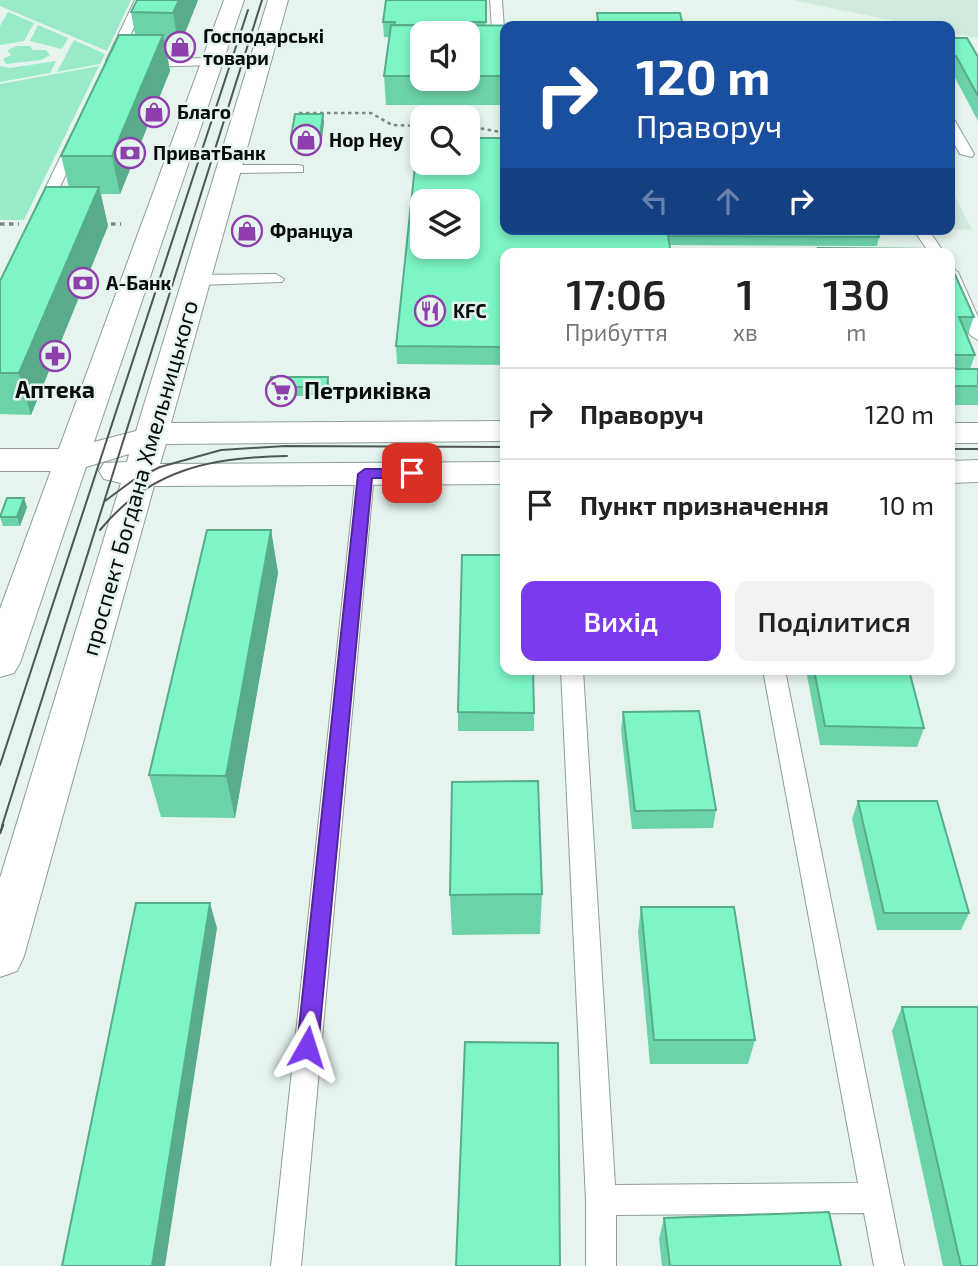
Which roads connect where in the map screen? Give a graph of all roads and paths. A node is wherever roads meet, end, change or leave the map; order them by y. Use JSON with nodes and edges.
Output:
{"nodes":[{"id":1,"x":141,"y":0,"type":"edge"},
{"id":2,"x":234,"y":0,"type":"edge"},
{"id":3,"x":278,"y":0,"type":"edge"},
{"id":4,"x":496,"y":0,"type":"edge"},
{"id":5,"x":499,"y":43,"type":"edge"},
{"id":6,"x":212,"y":62,"type":"junction"},
{"id":7,"x":299,"y":113,"type":"edge"},
{"id":8,"x":82,"y":125,"type":"edge"},
{"id":9,"x":410,"y":126,"type":"edge"},
{"id":10,"x":480,"y":128,"type":"edge"},
{"id":11,"x":500,"y":131,"type":"edge"},
{"id":12,"x":955,"y":131,"type":"edge"},
{"id":13,"x":973,"y":154,"type":"edge"},
{"id":14,"x":955,"y":155,"type":"edge"},
{"id":15,"x":202,"y":169,"type":"junction"},
{"id":16,"x":298,"y":169,"type":"dead end"},
{"id":17,"x":35,"y":224,"type":"edge"},
{"id":18,"x":276,"y":279,"type":"dead end"},
{"id":19,"x":198,"y":280,"type":"junction"},
{"id":20,"x":955,"y":283,"type":"edge"},
{"id":21,"x":978,"y":335,"type":"edge"},
{"id":22,"x":500,"y":431,"type":"edge"},
{"id":23,"x":955,"y":433,"type":"edge"},
{"id":24,"x":978,"y":433,"type":"edge"},
{"id":25,"x":153,"y":434,"type":"junction"},
{"id":26,"x":0,"y":460,"type":"edge"},
{"id":27,"x":71,"y":460,"type":"junction"},
{"id":28,"x":955,"y":471,"type":"edge"},
{"id":29,"x":978,"y":471,"type":"edge"},
{"id":30,"x":500,"y":473,"type":"edge"},
{"id":31,"x":365,"y":474,"type":"junction"},
{"id":32,"x":141,"y":475,"type":"junction"},
{"id":33,"x":0,"y":663,"type":"edge"},
{"id":34,"x":572,"y":675,"type":"edge"},
{"id":35,"x":775,"y":675,"type":"edge"},
{"id":36,"x":0,"y":956,"type":"edge"},
{"id":37,"x":876,"y":1198,"type":"junction"},
{"id":38,"x":601,"y":1200,"type":"junction"},
{"id":39,"x":286,"y":1266,"type":"edge"},
{"id":40,"x":601,"y":1266,"type":"edge"},
{"id":41,"x":890,"y":1266,"type":"edge"}],
"edges":[{"from":1,"to":6,"type":"lane"},
{"from":2,"to":6,"type":"main road","name":"проспект Богдана Хмельницького"},
{"from":3,"to":15,"type":"main road","name":"проспект Богдана Хмельницького"},
{"from":4,"to":5,"type":"lane"},
{"from":6,"to":15,"type":"main road","name":"проспект Богдана Хмельницького"},
{"from":7,"to":9,"type":"path"},
{"from":8,"to":17,"type":"lane"},
{"from":10,"to":11,"type":"path"},
{"from":12,"to":13,"type":"lane"},
{"from":13,"to":14,"type":"lane"},
{"from":15,"to":16,"type":"lane"},
{"from":15,"to":19,"type":"main road","name":"проспект Богдана Хмельницького"},
{"from":15,"to":27,"type":"main road","name":"проспект Богдана Хмельницького"},
{"from":18,"to":19,"type":"lane"},
{"from":19,"to":25,"type":"main road","name":"проспект Богдана Хмельницького"},
{"from":20,"to":21,"type":"lane"},
{"from":22,"to":25,"type":"main road"},
{"from":23,"to":24,"type":"main road"},
{"from":25,"to":27,"type":"main road"},
{"from":25,"to":32,"type":"main road","name":"проспект Богдана Хмельницького"},
{"from":26,"to":27,"type":"main road"},
{"from":27,"to":32,"type":"main road"},
{"from":27,"to":33,"type":"main road","name":"проспект Богдана Хмельницького"},
{"from":28,"to":29,"type":"main road"},
{"from":30,"to":31,"type":"main road"},
{"from":31,"to":32,"type":"main road"},
{"from":31,"to":39,"type":"lane"},
{"from":32,"to":36,"type":"main road","name":"проспект Богдана Хмельницького"},
{"from":34,"to":38,"type":"lane"},
{"from":35,"to":37,"type":"lane"},
{"from":37,"to":38,"type":"lane"},
{"from":37,"to":41,"type":"lane"},
{"from":38,"to":40,"type":"lane"}]}
